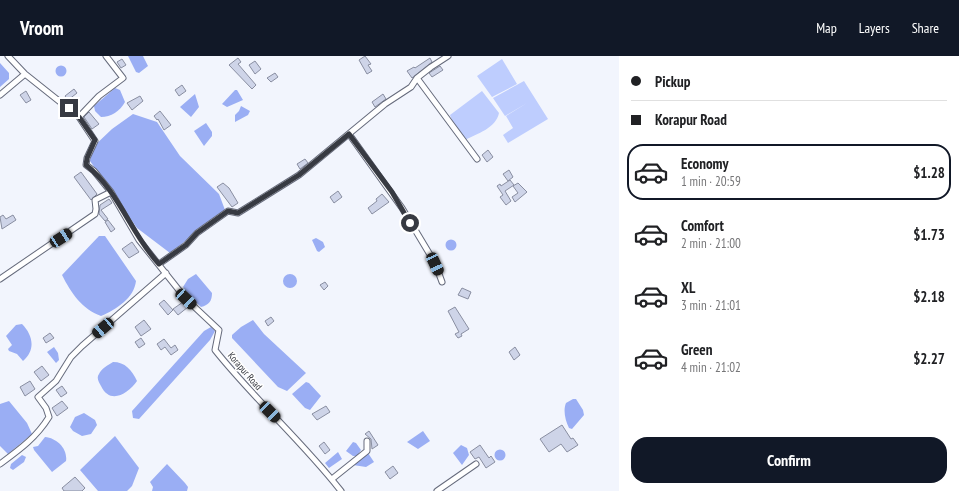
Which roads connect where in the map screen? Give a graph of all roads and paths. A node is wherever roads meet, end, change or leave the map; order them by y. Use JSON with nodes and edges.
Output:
{"nodes":[{"id":1,"x":8,"y":56,"type":"edge"},
{"id":2,"x":106,"y":56,"type":"edge"},
{"id":3,"x":448,"y":56,"type":"edge"},
{"id":4,"x":25,"y":74,"type":"junction"},
{"id":5,"x":417,"y":78,"type":"junction"},
{"id":6,"x":0,"y":95,"type":"edge"},
{"id":7,"x":79,"y":117,"type":"junction"},
{"id":8,"x":349,"y":134,"type":"junction"},
{"id":9,"x":477,"y":159,"type":"dead end"},
{"id":10,"x":111,"y":192,"type":"junction"},
{"id":11,"x":159,"y":264,"type":"junction"},
{"id":12,"x":166,"y":273,"type":"junction"},
{"id":13,"x":0,"y":279,"type":"edge"},
{"id":14,"x":442,"y":282,"type":"dead end"},
{"id":15,"x":367,"y":441,"type":"dead end"},
{"id":16,"x":0,"y":464,"type":"edge"},
{"id":17,"x":476,"y":464,"type":"dead end"},
{"id":18,"x":332,"y":479,"type":"junction"},
{"id":19,"x":341,"y":491,"type":"edge"},
{"id":20,"x":437,"y":491,"type":"edge"}],
"edges":[{"from":1,"to":4,"type":"street","name":"Korapur Road"},
{"from":2,"to":7,"type":"street"},
{"from":3,"to":5,"type":"street"},
{"from":4,"to":6,"type":"street"},
{"from":4,"to":7,"type":"street","name":"Korapur Road"},
{"from":5,"to":8,"type":"street"},
{"from":5,"to":9,"type":"street"},
{"from":7,"to":10,"type":"street","name":"Korapur Road"},
{"from":8,"to":11,"type":"street"},
{"from":8,"to":14,"type":"street"},
{"from":10,"to":11,"type":"street","name":"Korapur Road"},
{"from":10,"to":13,"type":"street"},
{"from":11,"to":12,"type":"street","name":"Korapur Road"},
{"from":12,"to":16,"type":"street"},
{"from":12,"to":18,"type":"street","name":"Korapur Road"},
{"from":15,"to":18,"type":"street"},
{"from":17,"to":20,"type":"street"},
{"from":18,"to":19,"type":"street","name":"Korapur Road"}]}
